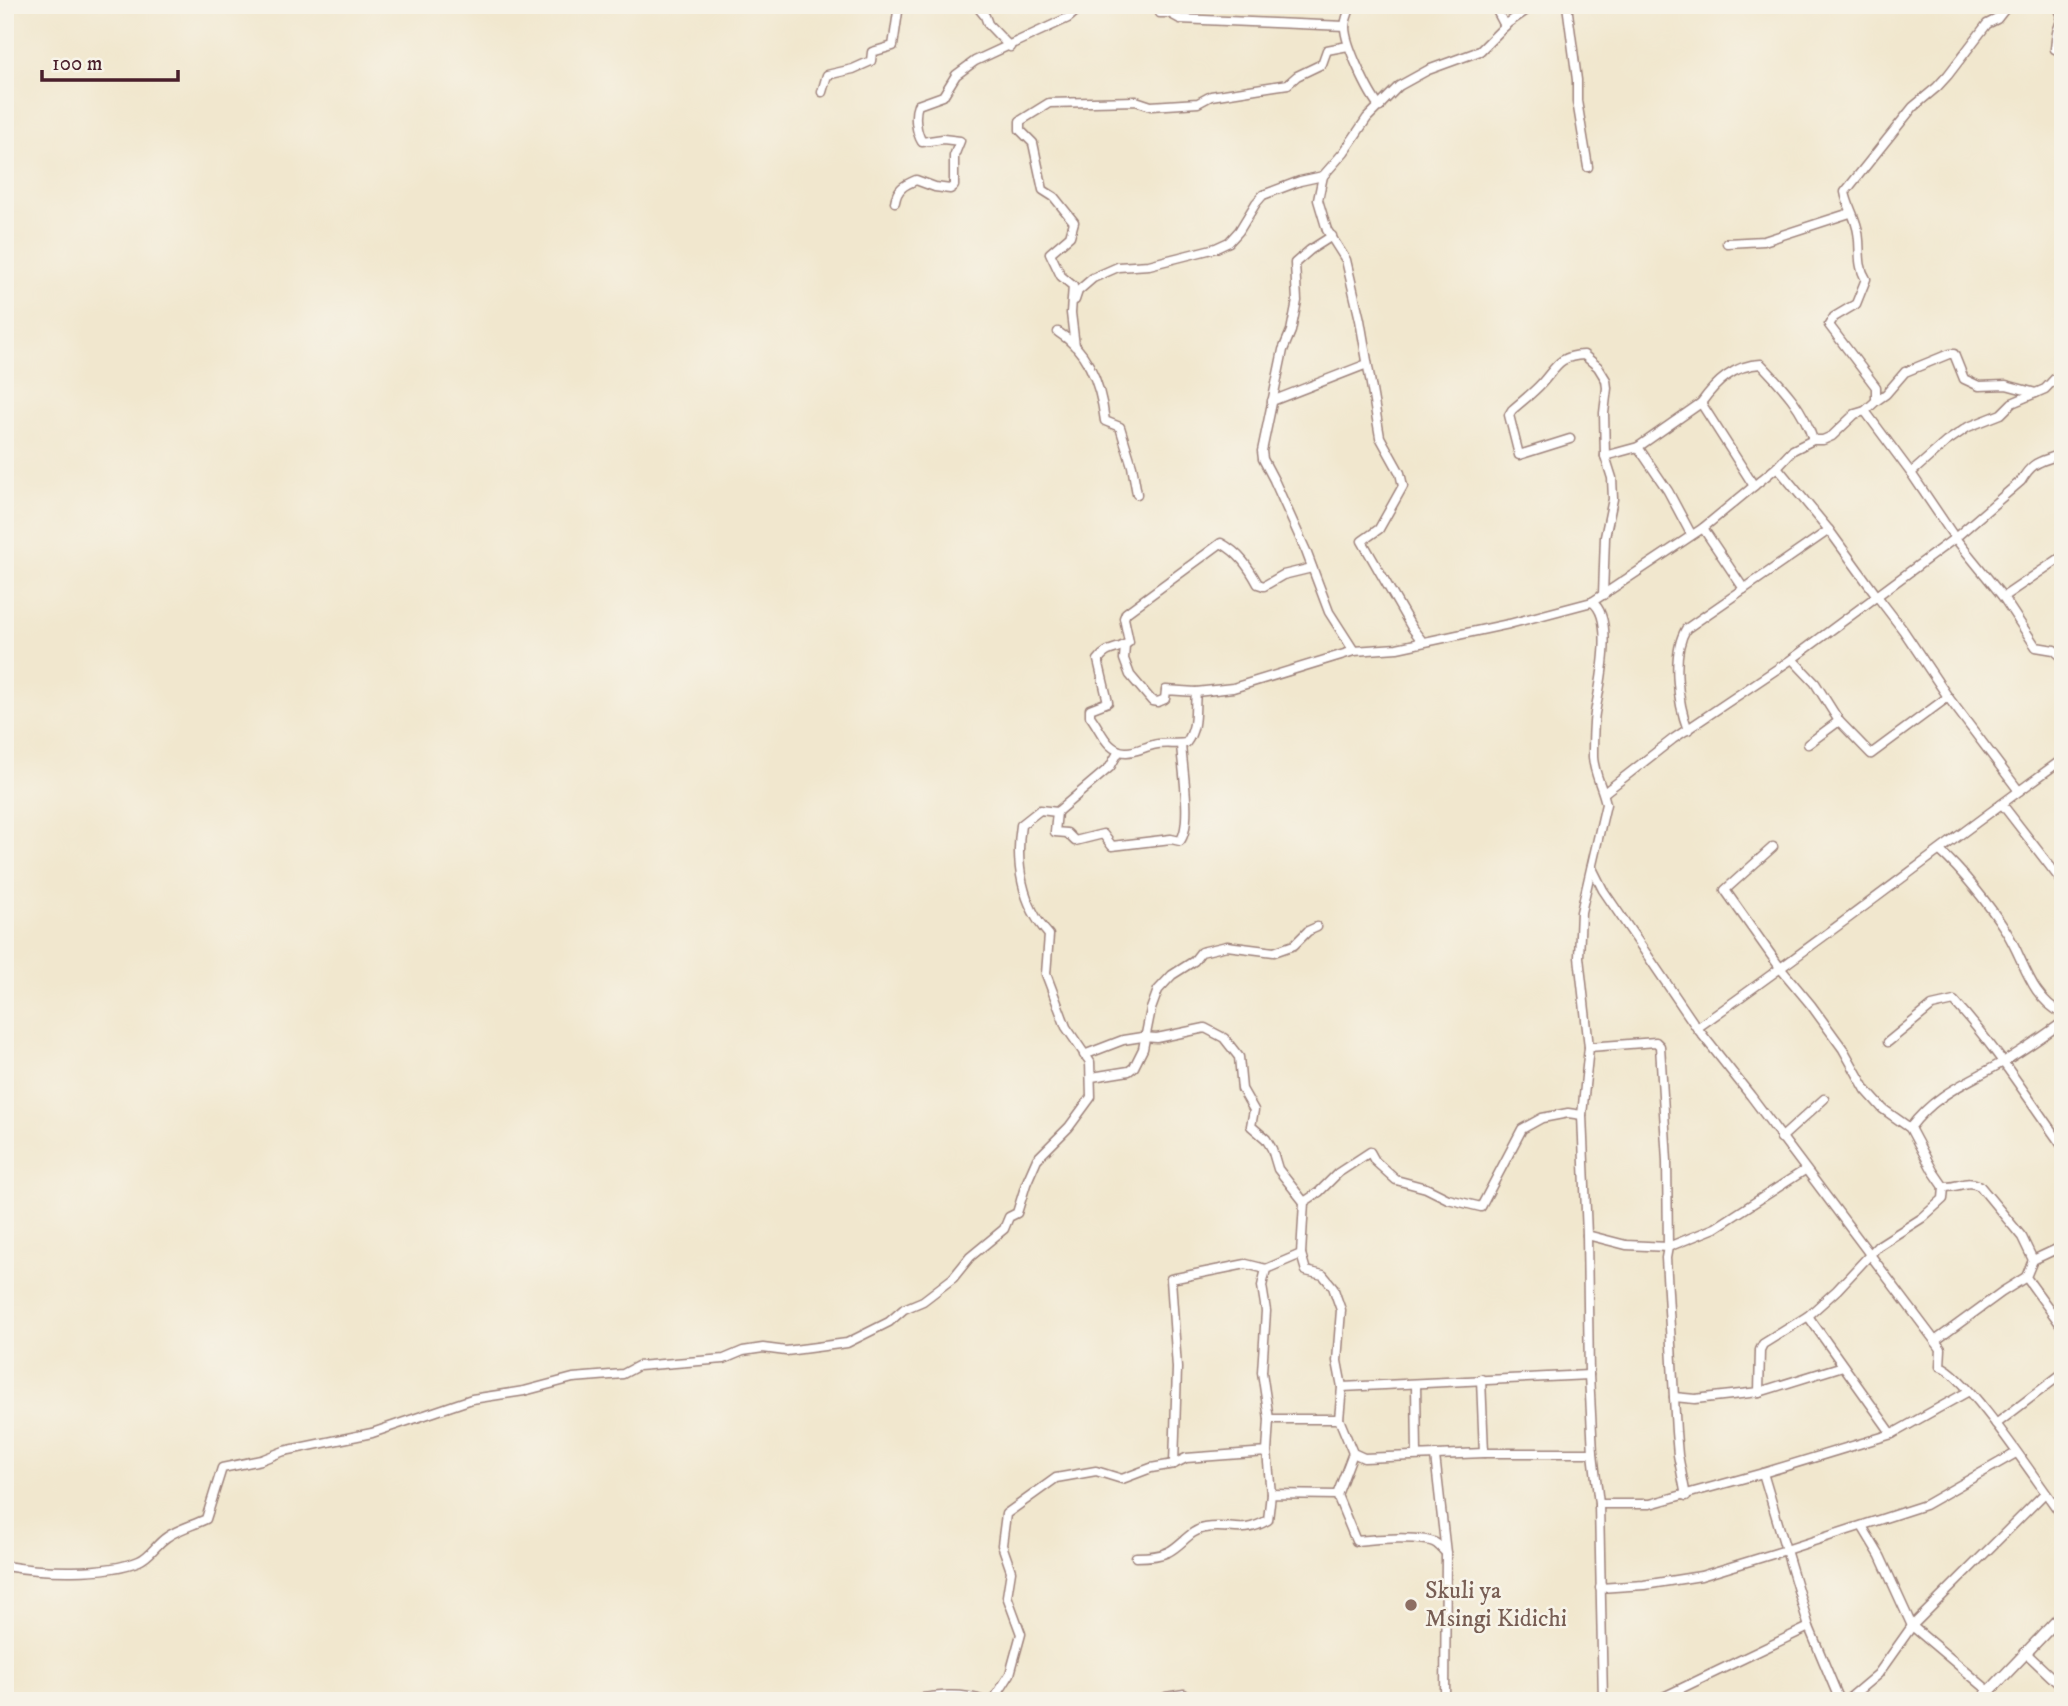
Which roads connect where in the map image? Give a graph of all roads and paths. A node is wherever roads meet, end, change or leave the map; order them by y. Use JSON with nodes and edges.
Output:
{"nodes":[{"id":1,"x":899,"y":5,"type":"edge"},
{"id":2,"x":976,"y":5,"type":"edge"},
{"id":3,"x":1078,"y":5,"type":"edge"},
{"id":4,"x":1160,"y":5,"type":"edge"},
{"id":5,"x":1351,"y":5,"type":"edge"},
{"id":6,"x":1494,"y":5,"type":"edge"},
{"id":7,"x":1534,"y":5,"type":"edge"},
{"id":8,"x":1567,"y":5,"type":"edge"},
{"id":9,"x":2008,"y":5,"type":"edge"},
{"id":10,"x":2056,"y":5,"type":"edge"},
{"id":11,"x":1345,"y":26,"type":"junction"},
{"id":12,"x":1505,"y":26,"type":"junction"},
{"id":13,"x":1348,"y":46,"type":"junction"},
{"id":14,"x":1010,"y":47,"type":"junction"},
{"id":15,"x":2063,"y":52,"type":"edge"},
{"id":16,"x":822,"y":92,"type":"dead end"},
{"id":17,"x":1380,"y":107,"type":"junction"},
{"id":18,"x":1588,"y":167,"type":"dead end"},
{"id":19,"x":1323,"y":176,"type":"junction"},
{"id":20,"x":895,"y":202,"type":"dead end"},
{"id":21,"x":1847,"y":203,"type":"junction"},
{"id":22,"x":1850,"y":213,"type":"junction"},
{"id":23,"x":1828,"y":220,"type":"junction"},
{"id":24,"x":1332,"y":236,"type":"junction"},
{"id":25,"x":1727,"y":243,"type":"dead end"},
{"id":26,"x":1071,"y":313,"type":"junction"},
{"id":27,"x":1058,"y":332,"type":"dead end"},
{"id":28,"x":1075,"y":346,"type":"junction"},
{"id":29,"x":1367,"y":364,"type":"junction"},
{"id":30,"x":2063,"y":370,"type":"edge"},
{"id":31,"x":2036,"y":393,"type":"junction"},
{"id":32,"x":1272,"y":401,"type":"junction"},
{"id":33,"x":1876,"y":401,"type":"junction"},
{"id":34,"x":1701,"y":403,"type":"junction"},
{"id":35,"x":1865,"y":411,"type":"junction"},
{"id":36,"x":1570,"y":439,"type":"dead end"},
{"id":37,"x":1813,"y":440,"type":"junction"},
{"id":38,"x":1638,"y":447,"type":"junction"},
{"id":39,"x":2063,"y":453,"type":"edge"},
{"id":40,"x":1605,"y":456,"type":"junction"},
{"id":41,"x":1777,"y":467,"type":"junction"},
{"id":42,"x":1911,"y":473,"type":"junction"},
{"id":43,"x":1754,"y":486,"type":"junction"},
{"id":44,"x":1137,"y":494,"type":"dead end"},
{"id":45,"x":1703,"y":528,"type":"junction"},
{"id":46,"x":1829,"y":530,"type":"junction"},
{"id":47,"x":1691,"y":534,"type":"junction"},
{"id":48,"x":1955,"y":538,"type":"junction"},
{"id":49,"x":2063,"y":556,"type":"edge"},
{"id":50,"x":1312,"y":568,"type":"junction"},
{"id":51,"x":1745,"y":589,"type":"junction"},
{"id":52,"x":1603,"y":595,"type":"junction"},
{"id":53,"x":1877,"y":596,"type":"junction"},
{"id":54,"x":2003,"y":597,"type":"junction"},
{"id":55,"x":1592,"y":602,"type":"junction"},
{"id":56,"x":1422,"y":641,"type":"junction"},
{"id":57,"x":1125,"y":645,"type":"junction"},
{"id":58,"x":1354,"y":651,"type":"junction"},
{"id":59,"x":2063,"y":658,"type":"edge"},
{"id":60,"x":1792,"y":659,"type":"junction"},
{"id":61,"x":1196,"y":692,"type":"junction"},
{"id":62,"x":1948,"y":697,"type":"junction"},
{"id":63,"x":1839,"y":721,"type":"junction"},
{"id":64,"x":1688,"y":730,"type":"junction"},
{"id":65,"x":1181,"y":744,"type":"junction"},
{"id":66,"x":1808,"y":744,"type":"dead end"},
{"id":67,"x":1119,"y":751,"type":"junction"},
{"id":68,"x":2063,"y":759,"type":"edge"},
{"id":69,"x":2019,"y":791,"type":"junction"},
{"id":70,"x":1604,"y":793,"type":"junction"},
{"id":71,"x":2002,"y":804,"type":"junction"},
{"id":72,"x":1057,"y":812,"type":"junction"},
{"id":73,"x":1773,"y":848,"type":"dead end"},
{"id":74,"x":1940,"y":851,"type":"junction"},
{"id":75,"x":1592,"y":868,"type":"junction"},
{"id":76,"x":2063,"y":883,"type":"edge"},
{"id":77,"x":1317,"y":927,"type":"dead end"},
{"id":78,"x":1781,"y":969,"type":"junction"},
{"id":79,"x":2063,"y":1014,"type":"edge"},
{"id":80,"x":2063,"y":1022,"type":"edge"},
{"id":81,"x":1697,"y":1028,"type":"junction"},
{"id":82,"x":1146,"y":1039,"type":"junction"},
{"id":83,"x":1888,"y":1042,"type":"dead end"},
{"id":84,"x":1589,"y":1047,"type":"junction"},
{"id":85,"x":1084,"y":1055,"type":"junction"},
{"id":86,"x":2004,"y":1062,"type":"junction"},
{"id":87,"x":1092,"y":1077,"type":"junction"},
{"id":88,"x":1824,"y":1099,"type":"dead end"},
{"id":89,"x":1582,"y":1115,"type":"junction"},
{"id":90,"x":1910,"y":1128,"type":"junction"},
{"id":91,"x":1781,"y":1138,"type":"junction"},
{"id":92,"x":2063,"y":1147,"type":"edge"},
{"id":93,"x":1805,"y":1170,"type":"junction"},
{"id":94,"x":1944,"y":1187,"type":"junction"},
{"id":95,"x":1304,"y":1202,"type":"junction"},
{"id":96,"x":1587,"y":1235,"type":"junction"},
{"id":97,"x":2063,"y":1246,"type":"edge"},
{"id":98,"x":1668,"y":1247,"type":"junction"},
{"id":99,"x":1301,"y":1254,"type":"junction"},
{"id":100,"x":1870,"y":1254,"type":"junction"},
{"id":101,"x":2033,"y":1259,"type":"junction"},
{"id":102,"x":1266,"y":1269,"type":"junction"},
{"id":103,"x":2026,"y":1277,"type":"junction"},
{"id":104,"x":1808,"y":1316,"type":"junction"},
{"id":105,"x":2063,"y":1328,"type":"edge"},
{"id":106,"x":1935,"y":1341,"type":"junction"},
{"id":107,"x":1843,"y":1366,"type":"junction"},
{"id":108,"x":2063,"y":1373,"type":"edge"},
{"id":109,"x":1589,"y":1375,"type":"junction"},
{"id":110,"x":1481,"y":1379,"type":"junction"},
{"id":111,"x":1416,"y":1384,"type":"junction"},
{"id":112,"x":1342,"y":1387,"type":"junction"},
{"id":113,"x":1969,"y":1391,"type":"junction"},
{"id":114,"x":1759,"y":1392,"type":"junction"},
{"id":115,"x":1674,"y":1396,"type":"junction"},
{"id":116,"x":1269,"y":1419,"type":"junction"},
{"id":117,"x":1339,"y":1419,"type":"junction"},
{"id":118,"x":1996,"y":1424,"type":"junction"},
{"id":119,"x":1892,"y":1434,"type":"junction"},
{"id":120,"x":1267,"y":1452,"type":"junction"},
{"id":121,"x":1484,"y":1452,"type":"junction"},
{"id":122,"x":1353,"y":1453,"type":"junction"},
{"id":123,"x":1593,"y":1453,"type":"junction"},
{"id":124,"x":2016,"y":1453,"type":"junction"},
{"id":125,"x":1417,"y":1455,"type":"junction"},
{"id":126,"x":1436,"y":1456,"type":"junction"},
{"id":127,"x":1174,"y":1464,"type":"junction"},
{"id":128,"x":1763,"y":1473,"type":"junction"},
{"id":129,"x":2045,"y":1493,"type":"junction"},
{"id":130,"x":1271,"y":1494,"type":"junction"},
{"id":131,"x":1337,"y":1495,"type":"junction"},
{"id":132,"x":1686,"y":1496,"type":"junction"},
{"id":133,"x":1599,"y":1504,"type":"junction"},
{"id":134,"x":2063,"y":1517,"type":"edge"},
{"id":135,"x":1862,"y":1525,"type":"junction"},
{"id":136,"x":1786,"y":1550,"type":"junction"},
{"id":137,"x":1446,"y":1553,"type":"junction"},
{"id":138,"x":1136,"y":1557,"type":"dead end"},
{"id":139,"x":5,"y":1566,"type":"edge"},
{"id":140,"x":1601,"y":1588,"type":"junction"},
{"id":141,"x":2063,"y":1614,"type":"edge"},
{"id":142,"x":1912,"y":1626,"type":"junction"},
{"id":143,"x":1809,"y":1627,"type":"junction"},
{"id":144,"x":2025,"y":1652,"type":"junction"},
{"id":145,"x":2063,"y":1688,"type":"edge"},
{"id":146,"x":1989,"y":1691,"type":"junction"},
{"id":147,"x":903,"y":1701,"type":"edge"},
{"id":148,"x":984,"y":1701,"type":"edge"},
{"id":149,"x":993,"y":1701,"type":"edge"},
{"id":150,"x":1159,"y":1701,"type":"edge"},
{"id":151,"x":1185,"y":1701,"type":"edge"},
{"id":152,"x":1445,"y":1701,"type":"edge"},
{"id":153,"x":1603,"y":1701,"type":"edge"},
{"id":154,"x":1655,"y":1701,"type":"edge"},
{"id":155,"x":1840,"y":1701,"type":"edge"},
{"id":156,"x":1846,"y":1701,"type":"edge"},
{"id":157,"x":1980,"y":1701,"type":"edge"}],
"edges":[{"from":1,"to":16,"type":"street"},
{"from":2,"to":14,"type":"street"},
{"from":3,"to":14,"type":"street"},
{"from":4,"to":11,"type":"street"},
{"from":5,"to":11,"type":"street"},
{"from":6,"to":12,"type":"street"},
{"from":7,"to":12,"type":"street"},
{"from":8,"to":18,"type":"street"},
{"from":9,"to":21,"type":"street"},
{"from":10,"to":15,"type":"street"},
{"from":11,"to":13,"type":"street"},
{"from":12,"to":17,"type":"street"},
{"from":13,"to":17,"type":"street"},
{"from":13,"to":26,"type":"street"},
{"from":14,"to":20,"type":"street"},
{"from":17,"to":19,"type":"street"},
{"from":19,"to":24,"type":"street"},
{"from":19,"to":26,"type":"street"},
{"from":21,"to":22,"type":"street"},
{"from":21,"to":23,"type":"street"},
{"from":22,"to":23,"type":"street"},
{"from":22,"to":33,"type":"street"},
{"from":23,"to":25,"type":"street"},
{"from":24,"to":29,"type":"street"},
{"from":24,"to":32,"type":"street"},
{"from":26,"to":28,"type":"street"},
{"from":27,"to":28,"type":"street"},
{"from":28,"to":44,"type":"street"},
{"from":29,"to":32,"type":"street"},
{"from":29,"to":56,"type":"street"},
{"from":30,"to":31,"type":"street"},
{"from":31,"to":33,"type":"street"},
{"from":31,"to":42,"type":"street"},
{"from":32,"to":50,"type":"street"},
{"from":33,"to":35,"type":"street"},
{"from":34,"to":37,"type":"street"},
{"from":34,"to":38,"type":"street"},
{"from":34,"to":43,"type":"street"},
{"from":35,"to":37,"type":"street"},
{"from":35,"to":42,"type":"street"},
{"from":36,"to":40,"type":"street"},
{"from":37,"to":41,"type":"street"},
{"from":38,"to":40,"type":"street"},
{"from":38,"to":47,"type":"street"},
{"from":39,"to":48,"type":"street"},
{"from":40,"to":52,"type":"street"},
{"from":41,"to":43,"type":"street"},
{"from":41,"to":46,"type":"street"},
{"from":42,"to":48,"type":"street"},
{"from":43,"to":45,"type":"street"},
{"from":45,"to":47,"type":"street"},
{"from":45,"to":51,"type":"street"},
{"from":46,"to":51,"type":"street"},
{"from":46,"to":53,"type":"street"},
{"from":47,"to":52,"type":"street"},
{"from":48,"to":53,"type":"street"},
{"from":48,"to":54,"type":"street"},
{"from":49,"to":54,"type":"street"},
{"from":50,"to":57,"type":"street"},
{"from":50,"to":58,"type":"street"},
{"from":51,"to":64,"type":"street"},
{"from":52,"to":55,"type":"street"},
{"from":53,"to":60,"type":"street"},
{"from":53,"to":62,"type":"street"},
{"from":54,"to":59,"type":"street"},
{"from":55,"to":56,"type":"street"},
{"from":55,"to":70,"type":"street"},
{"from":56,"to":58,"type":"street"},
{"from":57,"to":61,"type":"street"},
{"from":57,"to":67,"type":"street"},
{"from":58,"to":61,"type":"street"},
{"from":60,"to":63,"type":"street"},
{"from":60,"to":64,"type":"street"},
{"from":61,"to":65,"type":"street"},
{"from":62,"to":63,"type":"street"},
{"from":62,"to":69,"type":"street"},
{"from":63,"to":66,"type":"street"},
{"from":64,"to":70,"type":"street"},
{"from":65,"to":67,"type":"street"},
{"from":65,"to":72,"type":"street"},
{"from":67,"to":72,"type":"street"},
{"from":68,"to":69,"type":"street"},
{"from":69,"to":71,"type":"street"},
{"from":70,"to":75,"type":"street"},
{"from":71,"to":74,"type":"street"},
{"from":71,"to":76,"type":"street"},
{"from":72,"to":85,"type":"street"},
{"from":73,"to":78,"type":"street"},
{"from":74,"to":78,"type":"street"},
{"from":74,"to":79,"type":"street"},
{"from":75,"to":81,"type":"street"},
{"from":75,"to":84,"type":"street"},
{"from":77,"to":82,"type":"street"},
{"from":78,"to":81,"type":"street"},
{"from":78,"to":90,"type":"street"},
{"from":80,"to":86,"type":"street"},
{"from":81,"to":91,"type":"street"},
{"from":82,"to":85,"type":"street"},
{"from":82,"to":87,"type":"street"},
{"from":82,"to":95,"type":"street"},
{"from":83,"to":86,"type":"street"},
{"from":84,"to":89,"type":"street"},
{"from":84,"to":98,"type":"street"},
{"from":85,"to":87,"type":"street"},
{"from":86,"to":90,"type":"street"},
{"from":86,"to":92,"type":"street"},
{"from":87,"to":139,"type":"street"},
{"from":88,"to":91,"type":"street"},
{"from":89,"to":95,"type":"street"},
{"from":89,"to":96,"type":"street"},
{"from":90,"to":94,"type":"street"},
{"from":91,"to":93,"type":"street"},
{"from":93,"to":98,"type":"street"},
{"from":93,"to":100,"type":"street"},
{"from":94,"to":100,"type":"street"},
{"from":94,"to":101,"type":"street"},
{"from":95,"to":99,"type":"street"},
{"from":96,"to":98,"type":"street"},
{"from":96,"to":109,"type":"street"},
{"from":97,"to":101,"type":"street"},
{"from":98,"to":115,"type":"street"},
{"from":99,"to":102,"type":"street"},
{"from":99,"to":112,"type":"street"},
{"from":100,"to":104,"type":"street"},
{"from":100,"to":106,"type":"street"},
{"from":101,"to":103,"type":"street"},
{"from":102,"to":116,"type":"street"},
{"from":102,"to":127,"type":"street"},
{"from":103,"to":105,"type":"street"},
{"from":103,"to":106,"type":"street"},
{"from":104,"to":107,"type":"street"},
{"from":104,"to":114,"type":"street"},
{"from":106,"to":113,"type":"street"},
{"from":107,"to":114,"type":"street"},
{"from":107,"to":119,"type":"street"},
{"from":108,"to":118,"type":"street"},
{"from":109,"to":110,"type":"street"},
{"from":109,"to":123,"type":"street"},
{"from":110,"to":111,"type":"street"},
{"from":110,"to":121,"type":"street"},
{"from":111,"to":112,"type":"street"},
{"from":111,"to":125,"type":"street"},
{"from":112,"to":117,"type":"street"},
{"from":113,"to":118,"type":"street"},
{"from":113,"to":119,"type":"street"},
{"from":114,"to":115,"type":"street"},
{"from":115,"to":132,"type":"street"},
{"from":116,"to":117,"type":"street"},
{"from":116,"to":120,"type":"street"},
{"from":117,"to":122,"type":"street"},
{"from":118,"to":124,"type":"street"},
{"from":119,"to":128,"type":"street"},
{"from":120,"to":127,"type":"street"},
{"from":120,"to":130,"type":"street"},
{"from":121,"to":123,"type":"street"},
{"from":121,"to":126,"type":"street"},
{"from":122,"to":125,"type":"street"},
{"from":122,"to":131,"type":"street"},
{"from":123,"to":133,"type":"street"},
{"from":124,"to":129,"type":"street"},
{"from":124,"to":135,"type":"street"},
{"from":125,"to":126,"type":"street"},
{"from":126,"to":137,"type":"street"},
{"from":127,"to":149,"type":"street"},
{"from":128,"to":132,"type":"street"},
{"from":128,"to":136,"type":"street"},
{"from":129,"to":134,"type":"street"},
{"from":129,"to":142,"type":"street"},
{"from":130,"to":131,"type":"street"},
{"from":130,"to":138,"type":"street"},
{"from":131,"to":137,"type":"street"},
{"from":132,"to":133,"type":"street"},
{"from":133,"to":140,"type":"street"},
{"from":135,"to":136,"type":"street"},
{"from":135,"to":142,"type":"street"},
{"from":136,"to":140,"type":"street"},
{"from":136,"to":143,"type":"street"},
{"from":137,"to":152,"type":"street"},
{"from":140,"to":153,"type":"street"},
{"from":141,"to":144,"type":"street"},
{"from":142,"to":146,"type":"street"},
{"from":142,"to":156,"type":"street"},
{"from":143,"to":154,"type":"street"},
{"from":143,"to":155,"type":"street"},
{"from":144,"to":145,"type":"street"},
{"from":144,"to":146,"type":"street"},
{"from":146,"to":157,"type":"street"},
{"from":147,"to":148,"type":"street"},
{"from":150,"to":151,"type":"street"}]}
